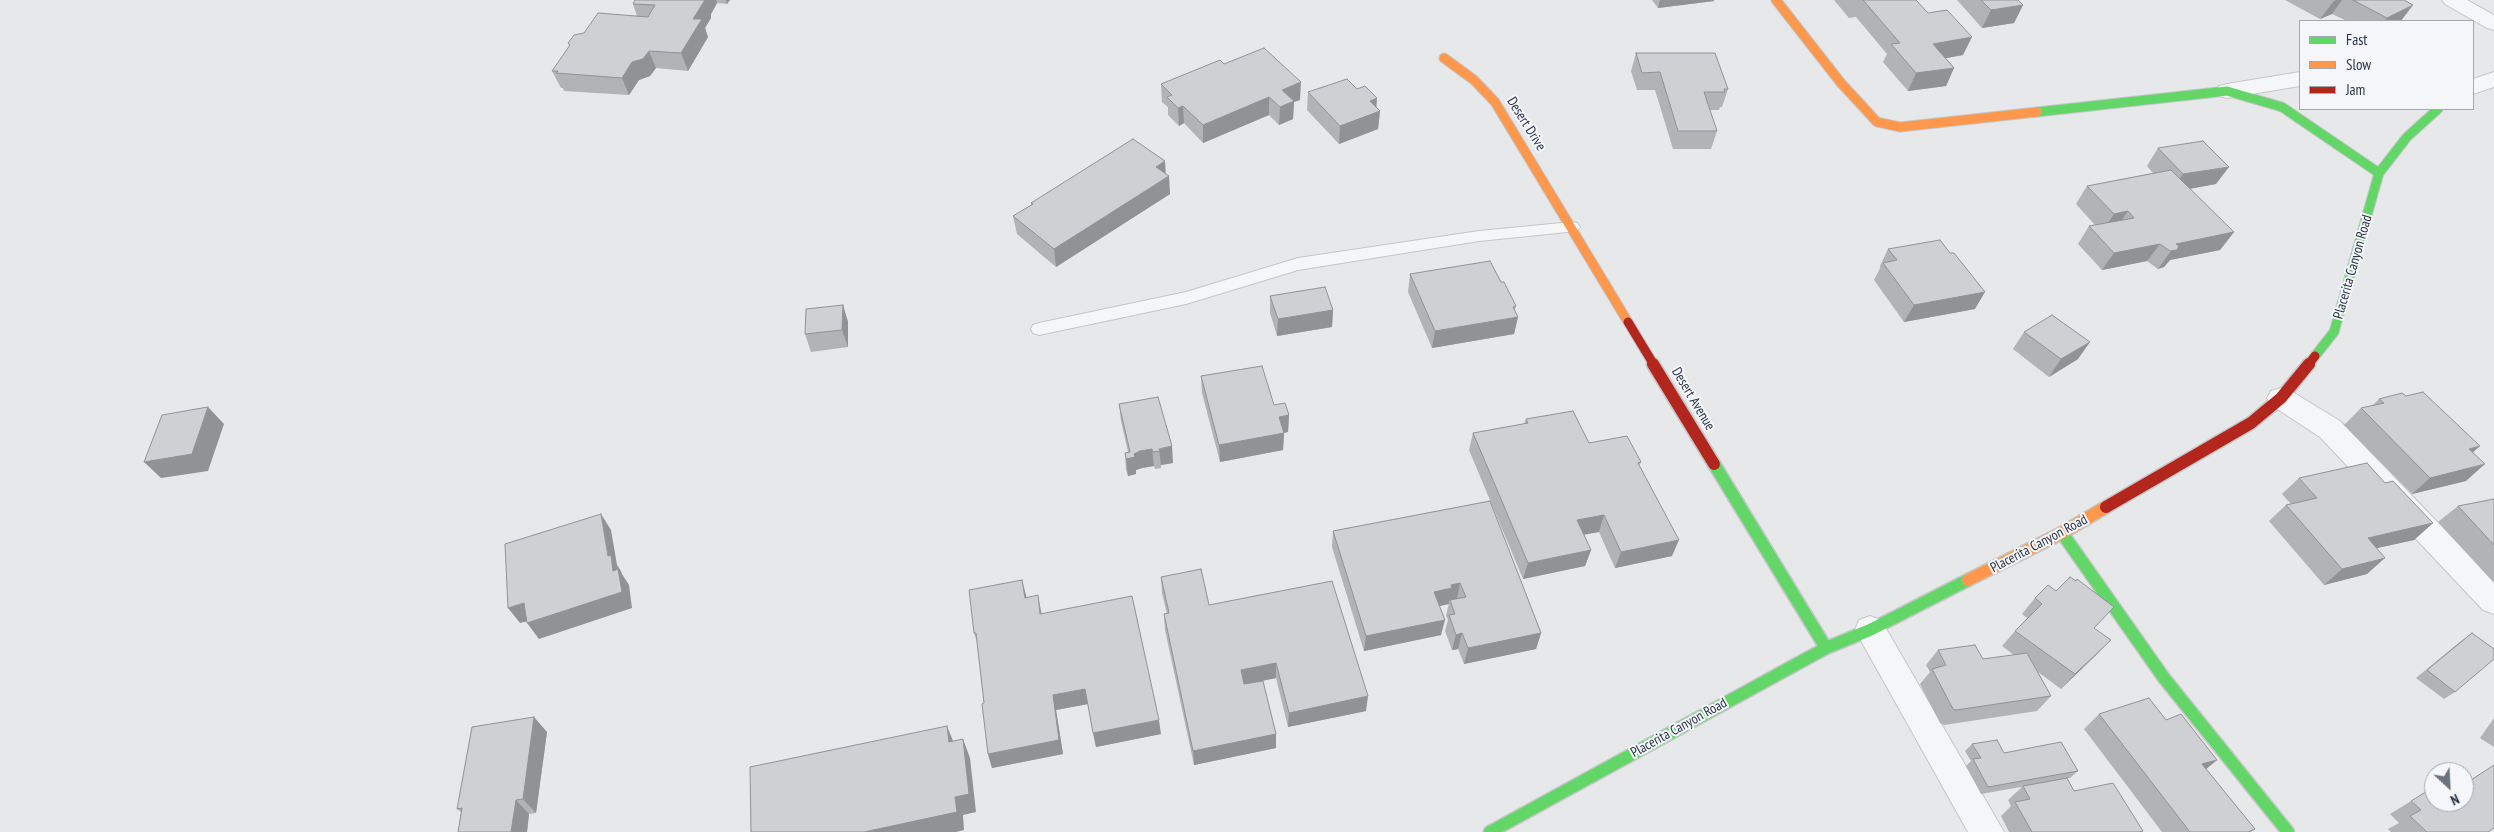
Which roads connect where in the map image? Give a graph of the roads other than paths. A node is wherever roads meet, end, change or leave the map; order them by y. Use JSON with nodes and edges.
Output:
{"nodes":[{"id":1,"x":1776,"y":0,"type":"edge"},
{"id":2,"x":2452,"y":0,"type":"edge"},
{"id":3,"x":2494,"y":24,"type":"edge"},
{"id":4,"x":1444,"y":58,"type":"dead end"},
{"id":5,"x":2474,"y":67,"type":"edge"},
{"id":6,"x":2494,"y":72,"type":"edge"},
{"id":7,"x":2299,"y":79,"type":"edge"},
{"id":8,"x":2494,"y":79,"type":"edge"},
{"id":9,"x":2474,"y":87,"type":"edge"},
{"id":10,"x":2227,"y":91,"type":"junction"},
{"id":11,"x":2437,"y":110,"type":"edge"},
{"id":12,"x":1535,"y":167,"type":"joint"},
{"id":13,"x":2379,"y":173,"type":"junction"},
{"id":14,"x":1572,"y":227,"type":"junction"},
{"id":15,"x":1038,"y":329,"type":"dead end"},
{"id":16,"x":2281,"y":398,"type":"junction"},
{"id":17,"x":2062,"y":533,"type":"junction"},
{"id":18,"x":2494,"y":601,"type":"edge"},
{"id":19,"x":1870,"y":630,"type":"junction"},
{"id":20,"x":1826,"y":648,"type":"junction"},
{"id":21,"x":1490,"y":832,"type":"edge"},
{"id":22,"x":1987,"y":832,"type":"edge"},
{"id":23,"x":2288,"y":832,"type":"edge"}],
"edges":[{"from":1,"to":10,"type":"street"},
{"from":2,"to":3,"type":"street"},
{"from":4,"to":12,"type":"street","name":"Desert Drive"},
{"from":5,"to":6,"type":"street"},
{"from":7,"to":10,"type":"street"},
{"from":8,"to":9,"type":"street"},
{"from":10,"to":13,"type":"street"},
{"from":11,"to":13,"type":"street","name":"Placerita Canyon Road"},
{"from":12,"to":14,"type":"street","name":"Desert Avenue"},
{"from":13,"to":16,"type":"street","name":"Placerita Canyon Road"},
{"from":14,"to":15,"type":"lane"},
{"from":14,"to":20,"type":"street","name":"Desert Avenue"},
{"from":16,"to":17,"type":"street","name":"Placerita Canyon Road"},
{"from":16,"to":18,"type":"street"},
{"from":17,"to":19,"type":"street","name":"Placerita Canyon Road"},
{"from":17,"to":23,"type":"street"},
{"from":19,"to":20,"type":"street","name":"Placerita Canyon Road"},
{"from":19,"to":22,"type":"street"},
{"from":20,"to":21,"type":"street","name":"Placerita Canyon Road"}]}
